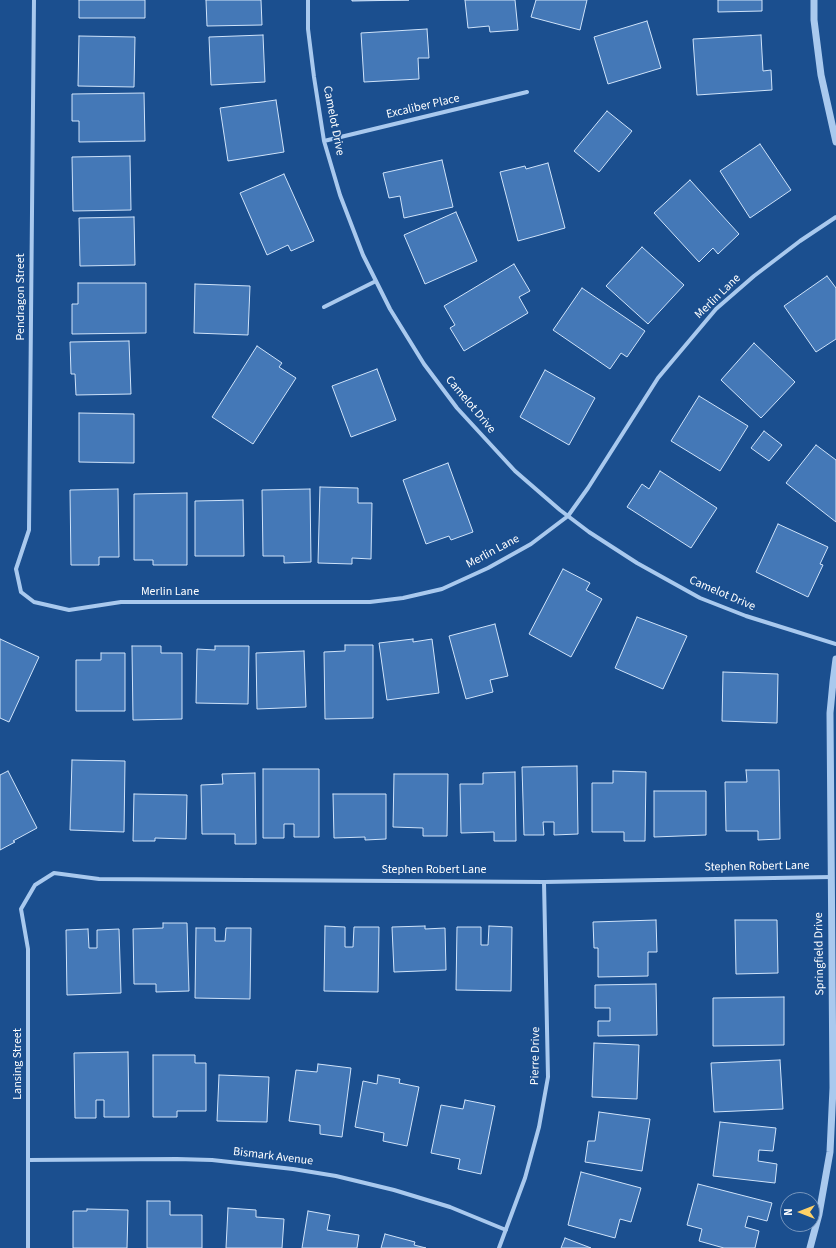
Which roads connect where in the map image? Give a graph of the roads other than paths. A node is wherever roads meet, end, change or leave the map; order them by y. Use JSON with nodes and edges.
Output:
{"nodes":[{"id":1,"x":34,"y":0,"type":"edge"},
{"id":2,"x":308,"y":0,"type":"edge"},
{"id":3,"x":814,"y":0,"type":"edge"},
{"id":4,"x":527,"y":92,"type":"dead end"},
{"id":5,"x":324,"y":141,"type":"junction"},
{"id":6,"x":836,"y":142,"type":"edge"},
{"id":7,"x":836,"y":217,"type":"edge"},
{"id":8,"x":376,"y":281,"type":"junction"},
{"id":9,"x":324,"y":307,"type":"dead end"},
{"id":10,"x":568,"y":516,"type":"junction"},
{"id":11,"x":21,"y":592,"type":"joint"},
{"id":12,"x":836,"y":644,"type":"edge"},
{"id":13,"x":836,"y":659,"type":"edge"},
{"id":14,"x":833,"y":878,"type":"edge"},
{"id":15,"x":544,"y":882,"type":"junction"},
{"id":16,"x":35,"y":885,"type":"joint"},
{"id":17,"x":28,"y":1160,"type":"junction"},
{"id":18,"x":506,"y":1230,"type":"junction"},
{"id":19,"x":28,"y":1248,"type":"edge"},
{"id":20,"x":499,"y":1248,"type":"edge"},
{"id":21,"x":810,"y":1248,"type":"edge"}],
"edges":[{"from":1,"to":11,"type":"street","name":"Pendragon Street"},
{"from":2,"to":5,"type":"street","name":"Camelot Drive"},
{"from":3,"to":6,"type":"street"},
{"from":4,"to":5,"type":"street","name":"Excaliber Place"},
{"from":5,"to":8,"type":"street","name":"Camelot Drive"},
{"from":7,"to":10,"type":"street","name":"Merlin Lane"},
{"from":8,"to":9,"type":"street"},
{"from":8,"to":10,"type":"street","name":"Camelot Drive"},
{"from":10,"to":11,"type":"street","name":"Merlin Lane"},
{"from":10,"to":12,"type":"street","name":"Camelot Drive"},
{"from":13,"to":14,"type":"street","name":"Springfield Drive"},
{"from":14,"to":15,"type":"street","name":"Stephen Robert Lane"},
{"from":14,"to":21,"type":"street","name":"Springfield Drive"},
{"from":15,"to":16,"type":"street","name":"Stephen Robert Lane"},
{"from":15,"to":18,"type":"street","name":"Pierre Drive"},
{"from":16,"to":17,"type":"street","name":"Lansing Street"},
{"from":17,"to":18,"type":"street","name":"Bismark Avenue"},
{"from":17,"to":19,"type":"street","name":"Lansing Street"},
{"from":18,"to":20,"type":"street","name":"Pierre Drive"}]}
